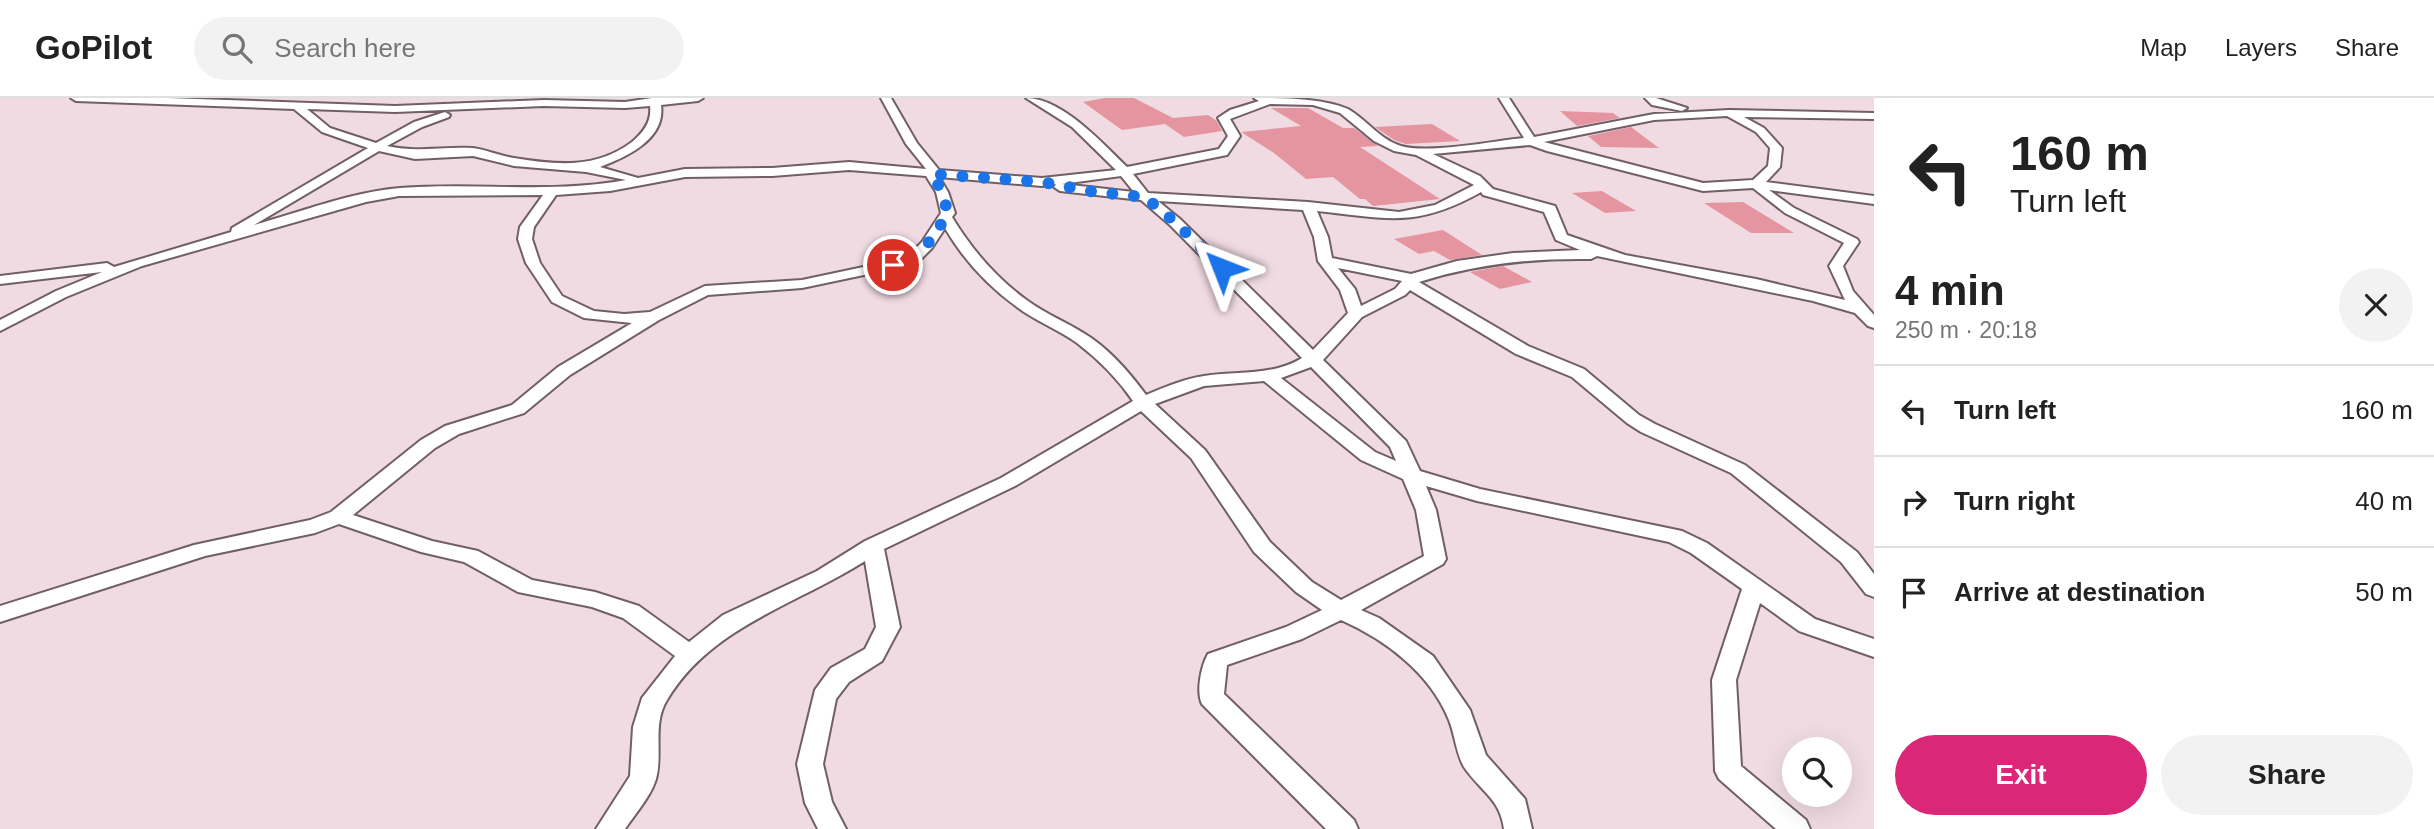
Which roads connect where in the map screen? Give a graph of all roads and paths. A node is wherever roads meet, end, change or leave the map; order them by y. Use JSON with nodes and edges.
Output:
{"nodes":[{"id":1,"x":76,"y":98,"type":"edge"},
{"id":2,"x":493,"y":98,"type":"edge"},
{"id":3,"x":698,"y":98,"type":"edge"},
{"id":4,"x":886,"y":98,"type":"edge"},
{"id":5,"x":1031,"y":98,"type":"edge"},
{"id":6,"x":1504,"y":98,"type":"edge"},
{"id":7,"x":149,"y":99,"type":"edge"},
{"id":8,"x":1268,"y":99,"type":"edge"},
{"id":9,"x":656,"y":100,"type":"edge"},
{"id":10,"x":1653,"y":100,"type":"edge"},
{"id":11,"x":298,"y":107,"type":"junction"},
{"id":12,"x":474,"y":107,"type":"junction"},
{"id":13,"x":1711,"y":113,"type":"junction"},
{"id":14,"x":1729,"y":113,"type":"junction"},
{"id":15,"x":1786,"y":114,"type":"junction"},
{"id":16,"x":1874,"y":116,"type":"edge"},
{"id":17,"x":1654,"y":117,"type":"junction"},
{"id":18,"x":1874,"y":127,"type":"edge"},
{"id":19,"x":1531,"y":141,"type":"junction"},
{"id":20,"x":375,"y":146,"type":"junction"},
{"id":21,"x":1419,"y":152,"type":"junction"},
{"id":22,"x":561,"y":166,"type":"junction"},
{"id":23,"x":1774,"y":167,"type":"junction"},
{"id":24,"x":586,"y":168,"type":"junction"},
{"id":25,"x":1124,"y":171,"type":"junction"},
{"id":26,"x":932,"y":174,"type":"junction"},
{"id":27,"x":648,"y":181,"type":"junction"},
{"id":28,"x":1042,"y":182,"type":"junction"},
{"id":29,"x":1756,"y":184,"type":"junction"},
{"id":30,"x":1481,"y":186,"type":"junction"},
{"id":31,"x":551,"y":191,"type":"junction"},
{"id":32,"x":530,"y":192,"type":"junction"},
{"id":33,"x":1816,"y":192,"type":"junction"},
{"id":34,"x":1145,"y":197,"type":"junction"},
{"id":35,"x":1874,"y":200,"type":"edge"},
{"id":36,"x":1308,"y":206,"type":"junction"},
{"id":37,"x":946,"y":217,"type":"junction"},
{"id":38,"x":228,"y":238,"type":"junction"},
{"id":39,"x":1325,"y":261,"type":"junction"},
{"id":40,"x":1640,"y":261,"type":"junction"},
{"id":41,"x":138,"y":263,"type":"junction"},
{"id":42,"x":0,"y":281,"type":"edge"},
{"id":43,"x":1411,"y":281,"type":"junction"},
{"id":44,"x":61,"y":294,"type":"junction"},
{"id":45,"x":1860,"y":310,"type":"junction"},
{"id":46,"x":1356,"y":314,"type":"junction"},
{"id":47,"x":653,"y":317,"type":"junction"},
{"id":48,"x":1874,"y":323,"type":"edge"},
{"id":49,"x":0,"y":326,"type":"edge"},
{"id":50,"x":1312,"y":359,"type":"junction"},
{"id":51,"x":1268,"y":376,"type":"junction"},
{"id":52,"x":1143,"y":403,"type":"junction"},
{"id":53,"x":1411,"y":475,"type":"junction"},
{"id":54,"x":338,"y":517,"type":"junction"},
{"id":55,"x":873,"y":546,"type":"junction"},
{"id":56,"x":1754,"y":586,"type":"junction"},
{"id":57,"x":1874,"y":589,"type":"edge"},
{"id":58,"x":1341,"y":611,"type":"junction"},
{"id":59,"x":0,"y":614,"type":"edge"},
{"id":60,"x":1874,"y":648,"type":"edge"},
{"id":61,"x":690,"y":655,"type":"junction"},
{"id":62,"x":610,"y":829,"type":"edge"},
{"id":63,"x":832,"y":829,"type":"edge"},
{"id":64,"x":1344,"y":829,"type":"edge"},
{"id":65,"x":1518,"y":829,"type":"edge"},
{"id":66,"x":1796,"y":829,"type":"edge"}],
"edges":[{"from":1,"to":7,"type":"street"},
{"from":2,"to":12,"type":"street"},
{"from":3,"to":9,"type":"street"},
{"from":4,"to":26,"type":"street"},
{"from":5,"to":25,"type":"street"},
{"from":6,"to":19,"type":"street"},
{"from":7,"to":11,"type":"street"},
{"from":8,"to":21,"type":"street"},
{"from":8,"to":25,"type":"street"},
{"from":9,"to":12,"type":"street"},
{"from":9,"to":24,"type":"street"},
{"from":10,"to":13,"type":"street"},
{"from":10,"to":17,"type":"street"},
{"from":11,"to":12,"type":"street"},
{"from":11,"to":20,"type":"street"},
{"from":12,"to":20,"type":"street"},
{"from":13,"to":14,"type":"street"},
{"from":13,"to":17,"type":"street"},
{"from":14,"to":15,"type":"street"},
{"from":14,"to":23,"type":"street"},
{"from":15,"to":16,"type":"street"},
{"from":15,"to":18,"type":"street"},
{"from":17,"to":19,"type":"street"},
{"from":19,"to":21,"type":"street"},
{"from":19,"to":29,"type":"street"},
{"from":20,"to":22,"type":"street"},
{"from":20,"to":38,"type":"street"},
{"from":21,"to":30,"type":"street"},
{"from":22,"to":24,"type":"street"},
{"from":22,"to":32,"type":"street"},
{"from":23,"to":29,"type":"street"},
{"from":23,"to":33,"type":"street"},
{"from":24,"to":27,"type":"street"},
{"from":25,"to":28,"type":"street"},
{"from":25,"to":34,"type":"street"},
{"from":26,"to":27,"type":"street"},
{"from":26,"to":28,"type":"street"},
{"from":26,"to":37,"type":"street"},
{"from":27,"to":31,"type":"street"},
{"from":28,"to":34,"type":"street"},
{"from":29,"to":33,"type":"street"},
{"from":29,"to":45,"type":"street"},
{"from":30,"to":36,"type":"street"},
{"from":30,"to":40,"type":"street"},
{"from":31,"to":32,"type":"street"},
{"from":31,"to":47,"type":"street"},
{"from":32,"to":38,"type":"street"},
{"from":33,"to":35,"type":"street"},
{"from":34,"to":36,"type":"street"},
{"from":34,"to":50,"type":"street"},
{"from":36,"to":39,"type":"street"},
{"from":37,"to":47,"type":"street"},
{"from":37,"to":52,"type":"street"},
{"from":38,"to":41,"type":"street"},
{"from":39,"to":43,"type":"street"},
{"from":39,"to":46,"type":"street"},
{"from":40,"to":43,"type":"street"},
{"from":40,"to":45,"type":"street"},
{"from":41,"to":42,"type":"street"},
{"from":41,"to":44,"type":"street"},
{"from":42,"to":44,"type":"street"},
{"from":43,"to":46,"type":"street"},
{"from":43,"to":57,"type":"street"},
{"from":44,"to":49,"type":"street"},
{"from":45,"to":48,"type":"street"},
{"from":46,"to":50,"type":"street"},
{"from":47,"to":54,"type":"street"},
{"from":50,"to":51,"type":"street"},
{"from":50,"to":53,"type":"street"},
{"from":51,"to":52,"type":"street"},
{"from":51,"to":53,"type":"street"},
{"from":52,"to":55,"type":"street"},
{"from":52,"to":58,"type":"street"},
{"from":53,"to":56,"type":"street"},
{"from":53,"to":58,"type":"street"},
{"from":54,"to":59,"type":"street"},
{"from":54,"to":61,"type":"street"},
{"from":55,"to":61,"type":"street"},
{"from":55,"to":63,"type":"street"},
{"from":56,"to":60,"type":"street"},
{"from":56,"to":66,"type":"street"},
{"from":58,"to":64,"type":"street"},
{"from":58,"to":65,"type":"street"},
{"from":61,"to":62,"type":"street"}]}
